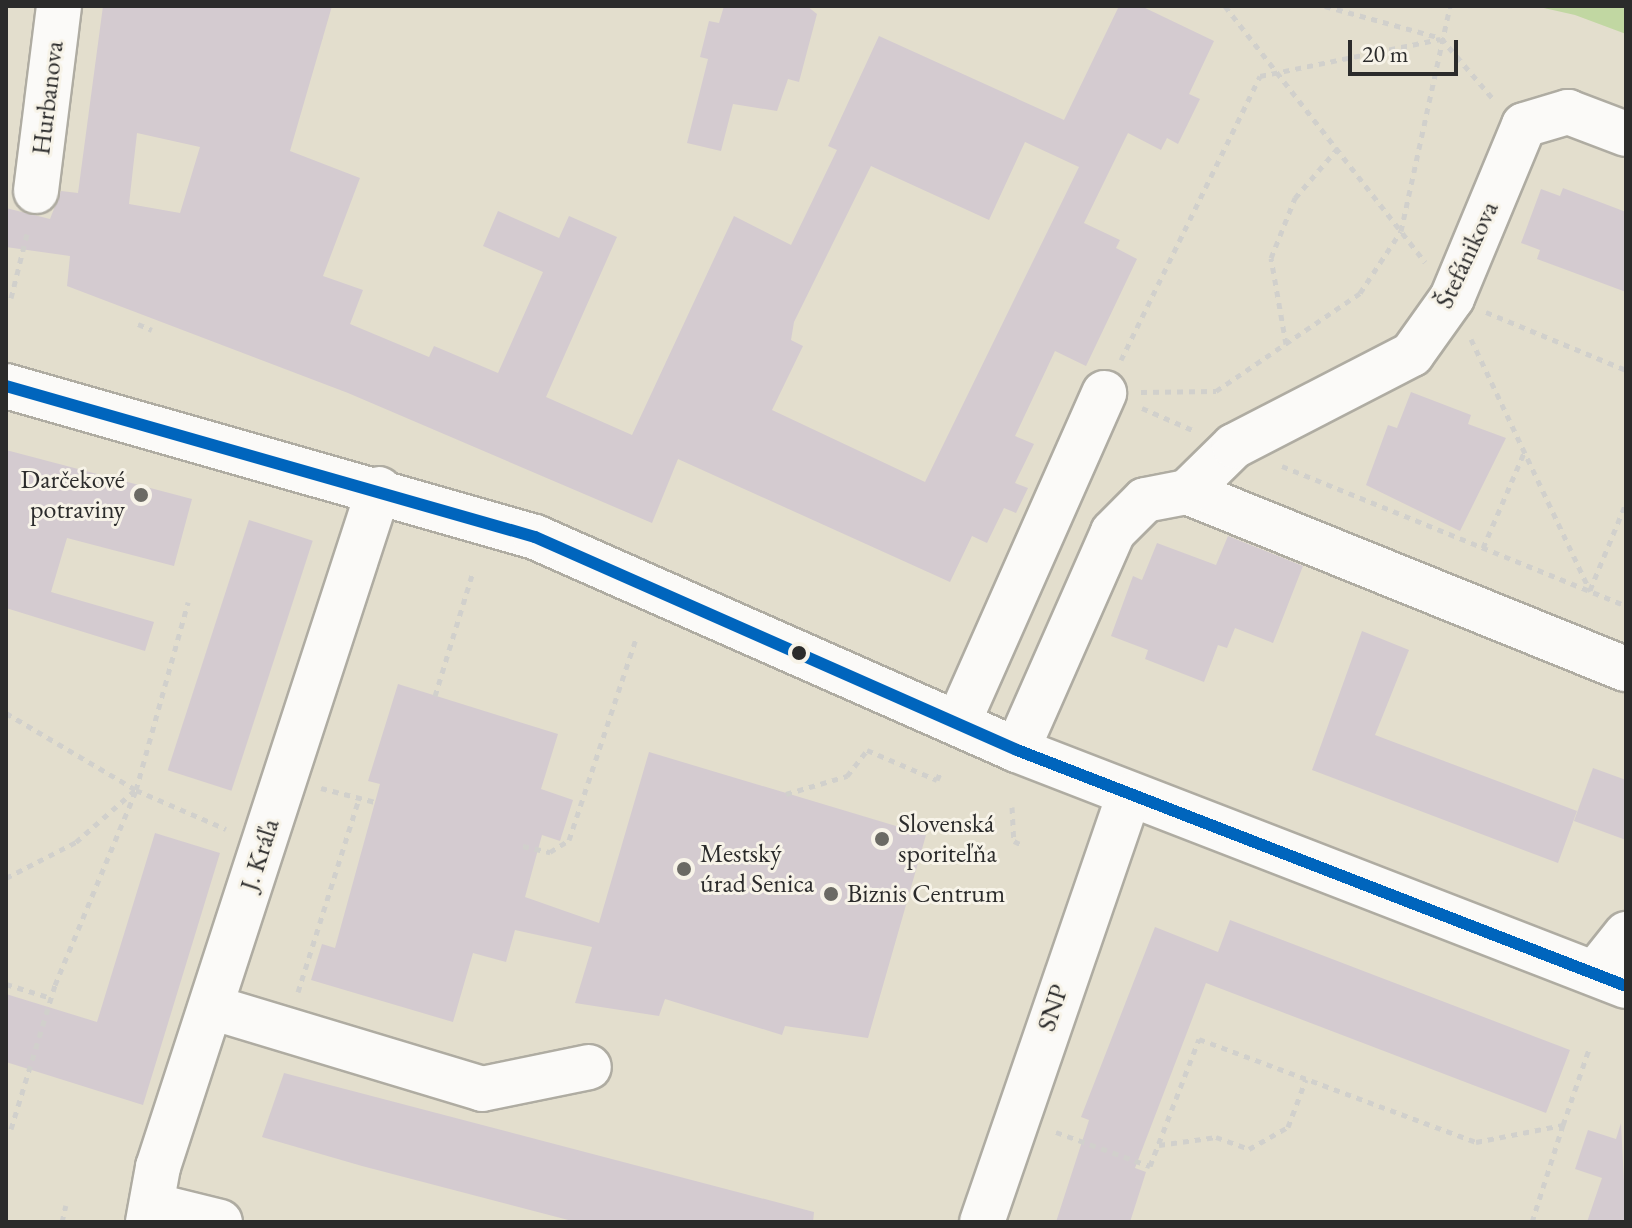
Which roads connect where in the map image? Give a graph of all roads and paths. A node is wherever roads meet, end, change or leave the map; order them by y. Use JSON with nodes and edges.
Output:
{"nodes":[{"id":1,"x":59,"y":6,"type":"edge"},
{"id":2,"x":1225,"y":6,"type":"edge"},
{"id":3,"x":1325,"y":6,"type":"edge"},
{"id":4,"x":1450,"y":6,"type":"edge"},
{"id":5,"x":1441,"y":38,"type":"junction"},
{"id":6,"x":1268,"y":69,"type":"junction"},
{"id":7,"x":1524,"y":125,"type":"junction"},
{"id":8,"x":1626,"y":134,"type":"edge"},
{"id":9,"x":1338,"y":148,"type":"junction"},
{"id":10,"x":32,"y":211,"type":"joint"},
{"id":11,"x":1401,"y":231,"type":"junction"},
{"id":12,"x":11,"y":298,"type":"dead end"},
{"id":13,"x":1452,"y":298,"type":"junction"},
{"id":14,"x":138,"y":324,"type":"dead end"},
{"id":15,"x":152,"y":330,"type":"dead end"},
{"id":16,"x":1286,"y":344,"type":"junction"},
{"id":17,"x":1626,"y":370,"type":"edge"},
{"id":18,"x":6,"y":386,"type":"edge"},
{"id":19,"x":1104,"y":393,"type":"junction"},
{"id":20,"x":1234,"y":446,"type":"junction"},
{"id":21,"x":1525,"y":452,"type":"junction"},
{"id":22,"x":379,"y":489,"type":"junction"},
{"id":23,"x":1187,"y":492,"type":"junction"},
{"id":24,"x":1626,"y":503,"type":"edge"},
{"id":25,"x":1483,"y":548,"type":"junction"},
{"id":26,"x":473,"y":572,"type":"dead end"},
{"id":27,"x":1590,"y":591,"type":"junction"},
{"id":28,"x":188,"y":602,"type":"dead end"},
{"id":29,"x":1626,"y":606,"type":"edge"},
{"id":30,"x":637,"y":636,"type":"dead end"},
{"id":31,"x":1626,"y":669,"type":"edge"},
{"id":32,"x":435,"y":696,"type":"dead end"},
{"id":33,"x":6,"y":713,"type":"edge"},
{"id":34,"x":958,"y":723,"type":"junction"},
{"id":35,"x":1017,"y":750,"type":"junction"},
{"id":36,"x":941,"y":771,"type":"dead end"},
{"id":37,"x":285,"y":777,"type":"junction"},
{"id":38,"x":136,"y":790,"type":"junction"},
{"id":39,"x":786,"y":794,"type":"dead end"},
{"id":40,"x":1129,"y":796,"type":"junction"},
{"id":41,"x":359,"y":798,"type":"junction"},
{"id":42,"x":375,"y":802,"type":"dead end"},
{"id":43,"x":1012,"y":807,"type":"dead end"},
{"id":44,"x":264,"y":845,"type":"junction"},
{"id":45,"x":1022,"y":845,"type":"dead end"},
{"id":46,"x":523,"y":846,"type":"dead end"},
{"id":47,"x":6,"y":878,"type":"edge"},
{"id":48,"x":1626,"y":934,"type":"edge"},
{"id":49,"x":1611,"y":980,"type":"edge"},
{"id":50,"x":6,"y":984,"type":"edge"},
{"id":51,"x":51,"y":998,"type":"junction"},
{"id":52,"x":211,"y":1007,"type":"junction"},
{"id":53,"x":286,"y":1030,"type":"junction"},
{"id":54,"x":1590,"y":1046,"type":"dead end"},
{"id":55,"x":589,"y":1067,"type":"dead end"},
{"id":56,"x":1306,"y":1079,"type":"junction"},
{"id":57,"x":1017,"y":1119,"type":"junction"},
{"id":58,"x":1563,"y":1125,"type":"junction"},
{"id":59,"x":11,"y":1129,"type":"dead end"},
{"id":60,"x":1158,"y":1146,"type":"junction"},
{"id":61,"x":66,"y":1205,"type":"dead end"},
{"id":62,"x":150,"y":1213,"type":"edge"},
{"id":63,"x":62,"y":1222,"type":"edge"},
{"id":64,"x":220,"y":1222,"type":"edge"},
{"id":65,"x":982,"y":1222,"type":"edge"},
{"id":66,"x":1532,"y":1222,"type":"edge"}],
"edges":[{"from":1,"to":10,"type":"street","name":"Hurbanova"},
{"from":2,"to":6,"type":"path"},
{"from":3,"to":5,"type":"path"},
{"from":4,"to":5,"type":"path"},
{"from":5,"to":6,"type":"path"},
{"from":5,"to":7,"type":"path"},
{"from":5,"to":11,"type":"path"},
{"from":6,"to":9,"type":"path"},
{"from":6,"to":19,"type":"path"},
{"from":7,"to":8,"type":"street"},
{"from":7,"to":13,"type":"street","name":"Štefánikova"},
{"from":9,"to":11,"type":"path"},
{"from":9,"to":16,"type":"path"},
{"from":10,"to":12,"type":"path"},
{"from":11,"to":13,"type":"path"},
{"from":11,"to":16,"type":"path"},
{"from":13,"to":17,"type":"path"},
{"from":13,"to":20,"type":"street","name":"Štefánikova"},
{"from":13,"to":21,"type":"path"},
{"from":14,"to":15,"type":"path"},
{"from":16,"to":19,"type":"path"},
{"from":18,"to":22,"type":"street"},
{"from":19,"to":20,"type":"path"},
{"from":19,"to":34,"type":"street"},
{"from":20,"to":23,"type":"street","name":"Štefánikova"},
{"from":20,"to":25,"type":"path"},
{"from":21,"to":25,"type":"path"},
{"from":21,"to":27,"type":"path"},
{"from":22,"to":34,"type":"street"},
{"from":22,"to":37,"type":"street","name":"J. Kráľa"},
{"from":23,"to":31,"type":"street"},
{"from":23,"to":35,"type":"street"},
{"from":24,"to":27,"type":"path"},
{"from":25,"to":27,"type":"path"},
{"from":26,"to":32,"type":"path"},
{"from":27,"to":29,"type":"path"},
{"from":28,"to":38,"type":"path"},
{"from":30,"to":46,"type":"path"},
{"from":33,"to":38,"type":"path"},
{"from":34,"to":35,"type":"street"},
{"from":35,"to":40,"type":"street"},
{"from":36,"to":39,"type":"path"},
{"from":37,"to":41,"type":"path"},
{"from":37,"to":44,"type":"street","name":"J. Kráľa"},
{"from":38,"to":44,"type":"path"},
{"from":38,"to":47,"type":"path"},
{"from":38,"to":51,"type":"path"},
{"from":40,"to":49,"type":"street"},
{"from":40,"to":57,"type":"street","name":"SNP"},
{"from":41,"to":42,"type":"path"},
{"from":41,"to":53,"type":"path"},
{"from":43,"to":45,"type":"path"},
{"from":44,"to":52,"type":"street","name":"J. Kráľa"},
{"from":48,"to":49,"type":"street"},
{"from":50,"to":51,"type":"path"},
{"from":51,"to":59,"type":"path"},
{"from":52,"to":53,"type":"street"},
{"from":52,"to":62,"type":"street","name":"J. Kráľa"},
{"from":53,"to":55,"type":"street"},
{"from":54,"to":58,"type":"path"},
{"from":56,"to":58,"type":"path"},
{"from":56,"to":60,"type":"path"},
{"from":56,"to":60,"type":"path"},
{"from":57,"to":60,"type":"path"},
{"from":57,"to":65,"type":"street","name":"SNP"},
{"from":58,"to":66,"type":"path"},
{"from":61,"to":63,"type":"path"},
{"from":62,"to":64,"type":"street"}]}
